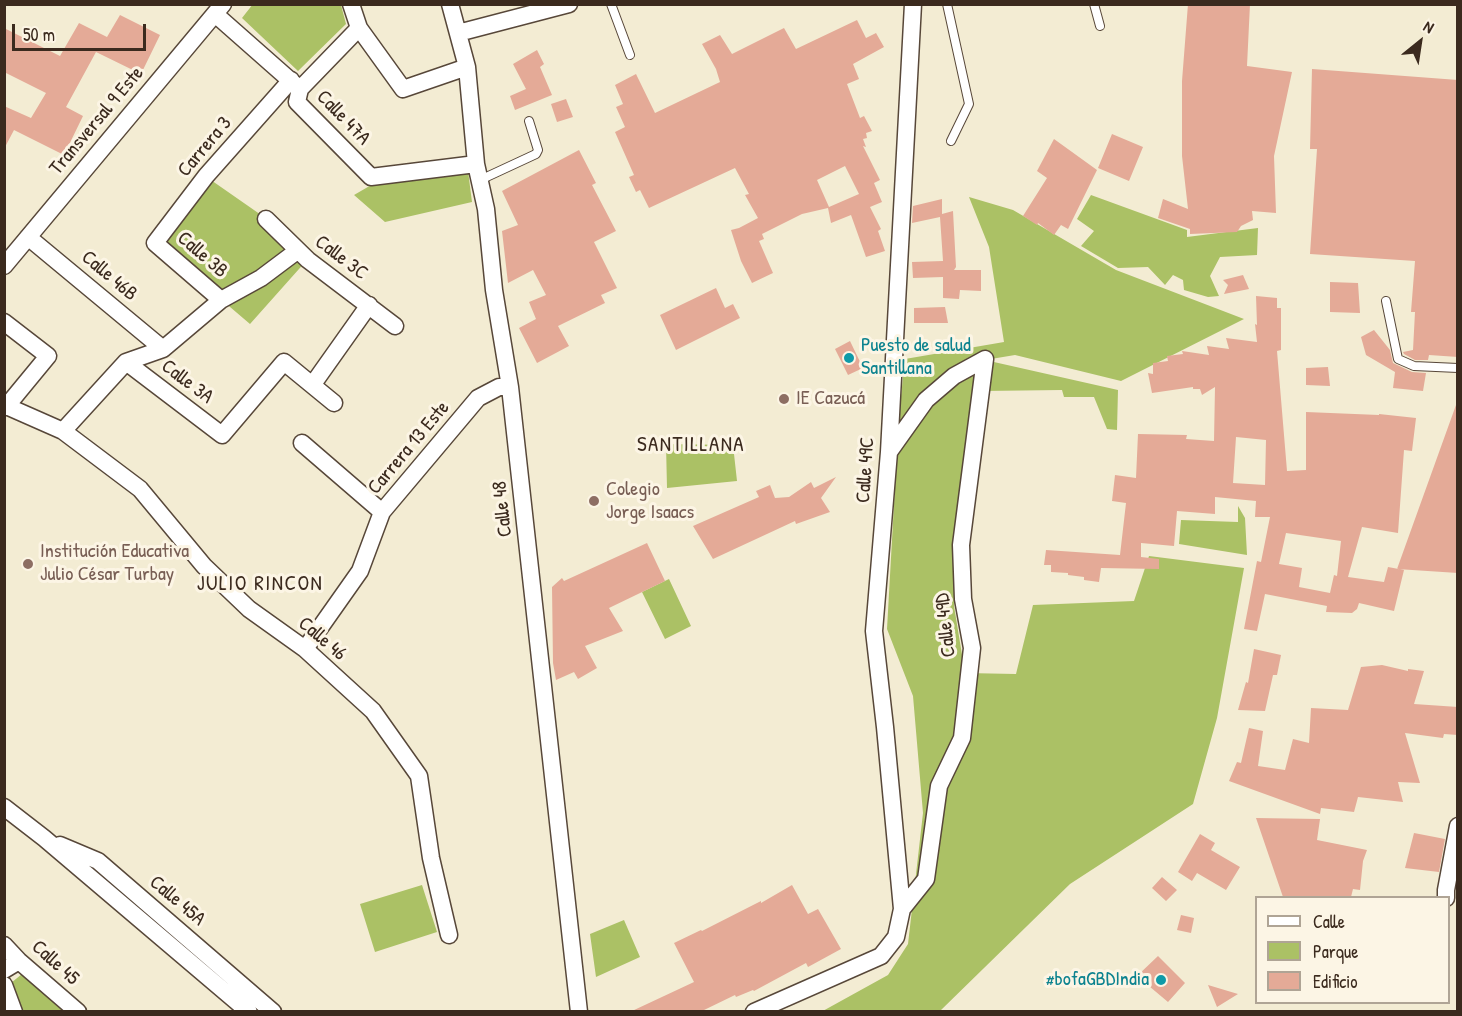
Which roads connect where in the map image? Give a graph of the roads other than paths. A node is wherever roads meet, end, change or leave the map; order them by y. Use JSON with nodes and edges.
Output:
{"nodes":[{"id":1,"x":351,"y":4,"type":"edge"},
{"id":2,"x":450,"y":4,"type":"edge"},
{"id":3,"x":569,"y":4,"type":"edge"},
{"id":4,"x":612,"y":4,"type":"edge"},
{"id":5,"x":914,"y":4,"type":"edge"},
{"id":6,"x":947,"y":4,"type":"edge"},
{"id":7,"x":1094,"y":4,"type":"edge"},
{"id":8,"x":219,"y":9,"type":"edge"},
{"id":9,"x":1100,"y":26,"type":"dead end"},
{"id":10,"x":359,"y":28,"type":"junction"},
{"id":11,"x":458,"y":33,"type":"junction"},
{"id":12,"x":630,"y":55,"type":"dead end"},
{"id":13,"x":467,"y":67,"type":"junction"},
{"id":14,"x":295,"y":85,"type":"junction"},
{"id":15,"x":530,"y":121,"type":"dead end"},
{"id":16,"x":951,"y":141,"type":"dead end"},
{"id":17,"x":478,"y":172,"type":"junction"},
{"id":18,"x":266,"y":219,"type":"dead end"},
{"id":19,"x":28,"y":237,"type":"junction"},
{"id":20,"x":155,"y":243,"type":"joint"},
{"id":21,"x":297,"y":251,"type":"junction"},
{"id":22,"x":4,"y":266,"type":"edge"},
{"id":23,"x":221,"y":300,"type":"junction"},
{"id":24,"x":1386,"y":301,"type":"dead end"},
{"id":25,"x":369,"y":305,"type":"junction"},
{"id":26,"x":4,"y":322,"type":"edge"},
{"id":27,"x":395,"y":326,"type":"dead end"},
{"id":28,"x":163,"y":349,"type":"junction"},
{"id":29,"x":126,"y":362,"type":"junction"},
{"id":30,"x":1458,"y":368,"type":"edge"},
{"id":31,"x":313,"y":384,"type":"junction"},
{"id":32,"x":510,"y":387,"type":"junction"},
{"id":33,"x":334,"y":403,"type":"dead end"},
{"id":34,"x":5,"y":406,"type":"edge"},
{"id":35,"x":63,"y":431,"type":"junction"},
{"id":36,"x":302,"y":443,"type":"dead end"},
{"id":37,"x":889,"y":452,"type":"junction"},
{"id":38,"x":382,"y":512,"type":"junction"},
{"id":39,"x":304,"y":649,"type":"junction"},
{"id":40,"x":4,"y":807,"type":"edge"},
{"id":41,"x":1458,"y":826,"type":"edge"},
{"id":42,"x":44,"y":838,"type":"junction"},
{"id":43,"x":98,"y":861,"type":"junction"},
{"id":44,"x":87,"y":875,"type":"junction"},
{"id":45,"x":1450,"y":892,"type":"edge"},
{"id":46,"x":902,"y":909,"type":"junction"},
{"id":47,"x":448,"y":935,"type":"dead end"},
{"id":48,"x":4,"y":945,"type":"edge"},
{"id":49,"x":20,"y":961,"type":"junction"},
{"id":50,"x":4,"y":970,"type":"edge"},
{"id":51,"x":4,"y":985,"type":"edge"},
{"id":52,"x":14,"y":1011,"type":"edge"},
{"id":53,"x":78,"y":1011,"type":"edge"},
{"id":54,"x":249,"y":1011,"type":"edge"},
{"id":55,"x":273,"y":1011,"type":"edge"},
{"id":56,"x":579,"y":1011,"type":"edge"},
{"id":57,"x":754,"y":1011,"type":"edge"}],
"edges":[{"from":1,"to":10,"type":"street"},
{"from":2,"to":11,"type":"street","name":"Calle 48"},
{"from":3,"to":11,"type":"street"},
{"from":4,"to":12,"type":"lane"},
{"from":5,"to":37,"type":"street","name":"Calle 49C"},
{"from":6,"to":16,"type":"lane"},
{"from":7,"to":9,"type":"lane"},
{"from":8,"to":14,"type":"street","name":"Calle 47A"},
{"from":8,"to":19,"type":"street","name":"Transversal 9 Este"},
{"from":10,"to":13,"type":"street"},
{"from":10,"to":14,"type":"street","name":"Carrera 3"},
{"from":11,"to":13,"type":"street","name":"Calle 48"},
{"from":13,"to":17,"type":"street","name":"Calle 48"},
{"from":14,"to":17,"type":"street","name":"Calle 47A"},
{"from":14,"to":20,"type":"street","name":"Carrera 3"},
{"from":15,"to":17,"type":"lane"},
{"from":17,"to":32,"type":"street","name":"Calle 48"},
{"from":18,"to":21,"type":"street","name":"Calle 3C"},
{"from":19,"to":22,"type":"street","name":"Transversal 9 Este"},
{"from":19,"to":28,"type":"street","name":"Calle 46B"},
{"from":20,"to":23,"type":"street","name":"Calle 3B"},
{"from":21,"to":23,"type":"street"},
{"from":21,"to":25,"type":"street","name":"Calle 3C"},
{"from":23,"to":28,"type":"street"},
{"from":24,"to":30,"type":"lane"},
{"from":25,"to":27,"type":"street","name":"Calle 3C"},
{"from":25,"to":31,"type":"street"},
{"from":26,"to":34,"type":"street"},
{"from":28,"to":29,"type":"street"},
{"from":29,"to":31,"type":"street","name":"Calle 3A"},
{"from":29,"to":35,"type":"street"},
{"from":31,"to":33,"type":"street"},
{"from":32,"to":38,"type":"street","name":"Carrera 13 Este"},
{"from":32,"to":56,"type":"street","name":"Calle 48"},
{"from":34,"to":35,"type":"street","name":"Calle 46"},
{"from":35,"to":39,"type":"street","name":"Calle 46"},
{"from":36,"to":38,"type":"street"},
{"from":37,"to":46,"type":"street","name":"Calle 49C"},
{"from":37,"to":46,"type":"street","name":"Calle 49D"},
{"from":38,"to":39,"type":"street","name":"Carrera 13 Este"},
{"from":39,"to":47,"type":"street","name":"Calle 46"},
{"from":40,"to":42,"type":"street","name":"Calle 45A"},
{"from":41,"to":45,"type":"street"},
{"from":42,"to":43,"type":"street","name":"Calle 45A"},
{"from":42,"to":44,"type":"street","name":"Calle 45A"},
{"from":43,"to":44,"type":"street"},
{"from":43,"to":55,"type":"street","name":"Calle 45A"},
{"from":44,"to":54,"type":"street","name":"Calle 45A"},
{"from":46,"to":57,"type":"street","name":"Calle 49C"},
{"from":48,"to":49,"type":"street","name":"Calle 45"},
{"from":49,"to":50,"type":"street"},
{"from":49,"to":53,"type":"street","name":"Calle 45"},
{"from":51,"to":52,"type":"street"}]}
